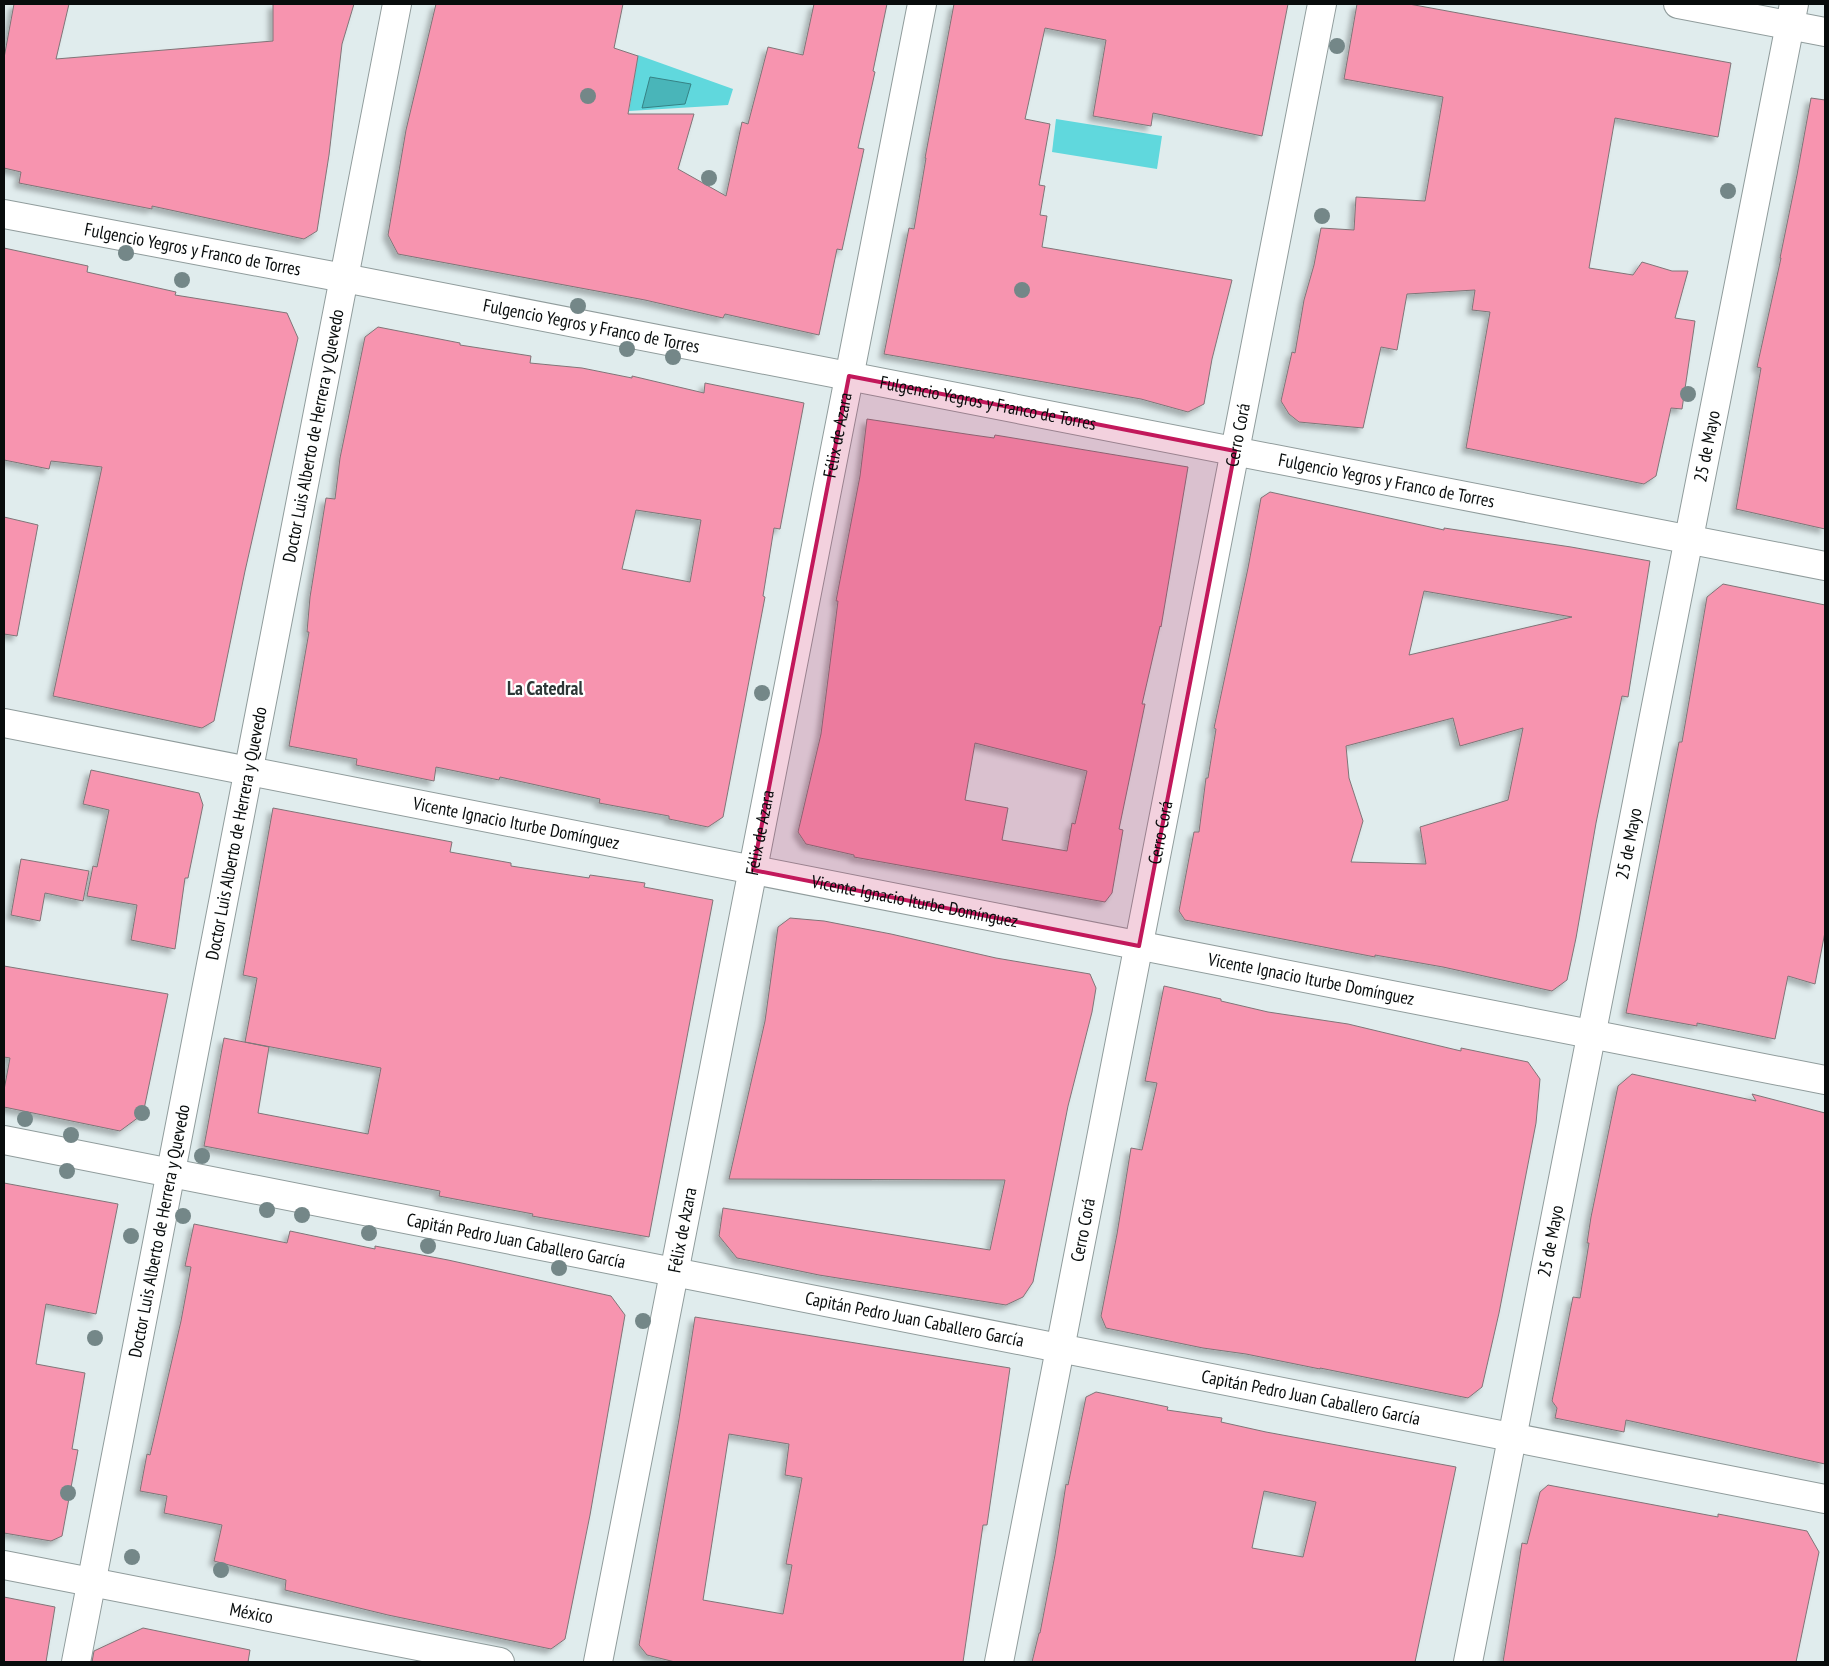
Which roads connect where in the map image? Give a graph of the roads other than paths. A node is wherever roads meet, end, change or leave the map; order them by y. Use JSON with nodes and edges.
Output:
{"nodes":[{"id":1,"x":396,"y":4,"type":"edge"},
{"id":2,"x":922,"y":4,"type":"edge"},
{"id":3,"x":1322,"y":4,"type":"edge"},
{"id":4,"x":1678,"y":4,"type":"edge"},
{"id":5,"x":1792,"y":15,"type":"edge"},
{"id":6,"x":1825,"y":32,"type":"edge"},
{"id":7,"x":4,"y":214,"type":"edge"},
{"id":8,"x":344,"y":278,"type":"junction"},
{"id":9,"x":849,"y":376,"type":"junction"},
{"id":10,"x":1235,"y":451,"type":"junction"},
{"id":11,"x":1689,"y":540,"type":"junction"},
{"id":12,"x":1825,"y":566,"type":"edge"},
{"id":13,"x":4,"y":723,"type":"edge"},
{"id":14,"x":248,"y":771,"type":"junction"},
{"id":15,"x":752,"y":870,"type":"junction"},
{"id":16,"x":1138,"y":946,"type":"junction"},
{"id":17,"x":1592,"y":1034,"type":"junction"},
{"id":18,"x":1825,"y":1080,"type":"edge"},
{"id":19,"x":4,"y":1140,"type":"edge"},
{"id":20,"x":171,"y":1174,"type":"junction"},
{"id":21,"x":674,"y":1273,"type":"junction"},
{"id":22,"x":1060,"y":1349,"type":"junction"},
{"id":23,"x":1512,"y":1437,"type":"junction"},
{"id":24,"x":1825,"y":1499,"type":"edge"},
{"id":25,"x":4,"y":1566,"type":"edge"},
{"id":26,"x":92,"y":1582,"type":"junction"},
{"id":27,"x":76,"y":1662,"type":"edge"},
{"id":28,"x":500,"y":1662,"type":"edge"},
{"id":29,"x":598,"y":1662,"type":"edge"},
{"id":30,"x":999,"y":1662,"type":"edge"},
{"id":31,"x":1468,"y":1662,"type":"edge"}],
"edges":[{"from":1,"to":8,"type":"street","name":"Doctor Luis Alberto de Herrera y Quevedo"},
{"from":2,"to":9,"type":"street","name":"Félix de Azara"},
{"from":3,"to":10,"type":"street","name":"Cerro Corá"},
{"from":4,"to":5,"type":"street"},
{"from":5,"to":6,"type":"street"},
{"from":5,"to":11,"type":"street","name":"25 de Mayo"},
{"from":7,"to":8,"type":"street","name":"Fulgencio Yegros y Franco de Torres"},
{"from":8,"to":9,"type":"street","name":"Fulgencio Yegros y Franco de Torres"},
{"from":8,"to":14,"type":"street","name":"Doctor Luis Alberto de Herrera y Quevedo"},
{"from":9,"to":10,"type":"street","name":"Fulgencio Yegros y Franco de Torres"},
{"from":9,"to":15,"type":"street","name":"Félix de Azara"},
{"from":10,"to":11,"type":"street","name":"Fulgencio Yegros y Franco de Torres"},
{"from":10,"to":16,"type":"street","name":"Cerro Corá"},
{"from":11,"to":12,"type":"street","name":"Fulgencio Yegros y Franco de Torres"},
{"from":11,"to":17,"type":"street","name":"25 de Mayo"},
{"from":13,"to":14,"type":"street","name":"Vicente Ignacio Iturbe Domínguez"},
{"from":14,"to":15,"type":"street","name":"Vicente Ignacio Iturbe Domínguez"},
{"from":14,"to":20,"type":"street","name":"Doctor Luis Alberto de Herrera y Quevedo"},
{"from":15,"to":16,"type":"street","name":"Vicente Ignacio Iturbe Domínguez"},
{"from":15,"to":21,"type":"street","name":"Félix de Azara"},
{"from":16,"to":17,"type":"street","name":"Vicente Ignacio Iturbe Domínguez"},
{"from":16,"to":22,"type":"street","name":"Cerro Corá"},
{"from":17,"to":18,"type":"street","name":"Vicente Ignacio Iturbe Domínguez"},
{"from":17,"to":23,"type":"street","name":"25 de Mayo"},
{"from":19,"to":20,"type":"street","name":"Capitán Pedro Juan Caballero García"},
{"from":20,"to":21,"type":"street","name":"Capitán Pedro Juan Caballero García"},
{"from":20,"to":26,"type":"street","name":"Doctor Luis Alberto de Herrera y Quevedo"},
{"from":21,"to":22,"type":"street","name":"Capitán Pedro Juan Caballero García"},
{"from":21,"to":29,"type":"street","name":"Félix de Azara"},
{"from":22,"to":23,"type":"street","name":"Capitán Pedro Juan Caballero García"},
{"from":22,"to":30,"type":"street","name":"Cerro Corá"},
{"from":23,"to":24,"type":"street","name":"Capitán Pedro Juan Caballero García"},
{"from":23,"to":31,"type":"street","name":"25 de Mayo"},
{"from":25,"to":26,"type":"street","name":"México"},
{"from":26,"to":27,"type":"street","name":"Doctor Luis Alberto de Herrera y Quevedo"},
{"from":26,"to":28,"type":"street","name":"México"}]}
